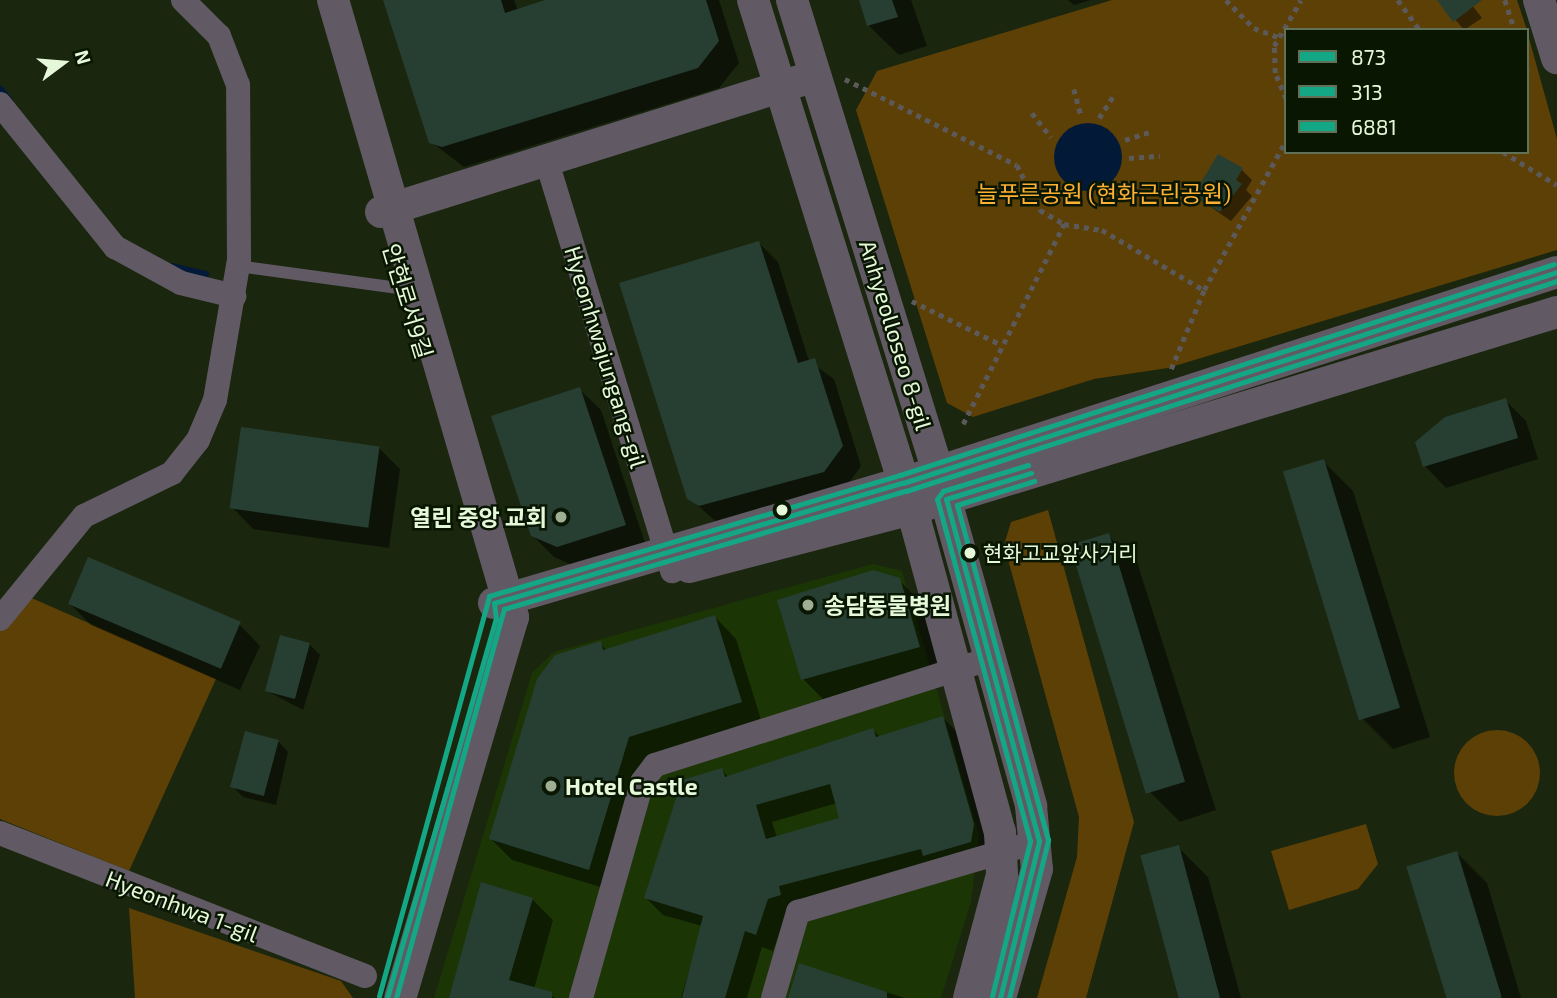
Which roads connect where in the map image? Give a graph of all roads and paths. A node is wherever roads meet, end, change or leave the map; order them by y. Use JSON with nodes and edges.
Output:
{"nodes":[{"id":1,"x":183,"y":0,"type":"edge"},
{"id":2,"x":315,"y":0,"type":"edge"},
{"id":3,"x":332,"y":0,"type":"edge"},
{"id":4,"x":753,"y":0,"type":"edge"},
{"id":5,"x":792,"y":0,"type":"edge"},
{"id":6,"x":1226,"y":0,"type":"edge"},
{"id":7,"x":1301,"y":0,"type":"edge"},
{"id":8,"x":1398,"y":0,"type":"edge"},
{"id":9,"x":1506,"y":0,"type":"edge"},
{"id":10,"x":1539,"y":0,"type":"edge"},
{"id":11,"x":1419,"y":28,"type":"edge"},
{"id":12,"x":1514,"y":28,"type":"edge"},
{"id":13,"x":1277,"y":37,"type":"junction"},
{"id":14,"x":1557,"y":58,"type":"edge"},
{"id":15,"x":824,"y":74,"type":"junction"},
{"id":16,"x":782,"y":88,"type":"junction"},
{"id":17,"x":1074,"y":89,"type":"dead end"},
{"id":18,"x":1115,"y":93,"type":"dead end"},
{"id":19,"x":1284,"y":94,"type":"edge"},
{"id":20,"x":0,"y":104,"type":"edge"},
{"id":21,"x":1031,"y":113,"type":"dead end"},
{"id":22,"x":1082,"y":116,"type":"dead end"},
{"id":23,"x":1099,"y":118,"type":"dead end"},
{"id":24,"x":1152,"y":131,"type":"dead end"},
{"id":25,"x":1051,"y":137,"type":"dead end"},
{"id":26,"x":1125,"y":141,"type":"dead end"},
{"id":27,"x":1284,"y":143,"type":"edge"},
{"id":28,"x":1506,"y":154,"type":"edge"},
{"id":29,"x":1160,"y":156,"type":"dead end"},
{"id":30,"x":1129,"y":158,"type":"dead end"},
{"id":31,"x":547,"y":162,"type":"junction"},
{"id":32,"x":1557,"y":185,"type":"edge"},
{"id":33,"x":388,"y":209,"type":"junction"},
{"id":34,"x":1065,"y":224,"type":"junction"},
{"id":35,"x":238,"y":266,"type":"junction"},
{"id":36,"x":1557,"y":272,"type":"edge"},
{"id":37,"x":405,"y":289,"type":"junction"},
{"id":38,"x":1204,"y":290,"type":"junction"},
{"id":39,"x":234,"y":296,"type":"junction"},
{"id":40,"x":908,"y":298,"type":"dead end"},
{"id":41,"x":1557,"y":312,"type":"edge"},
{"id":42,"x":1002,"y":345,"type":"junction"},
{"id":43,"x":1167,"y":380,"type":"dead end"},
{"id":44,"x":963,"y":424,"type":"dead end"},
{"id":45,"x":942,"y":486,"type":"junction"},
{"id":46,"x":907,"y":496,"type":"junction"},
{"id":47,"x":668,"y":561,"type":"junction"},
{"id":48,"x":503,"y":610,"type":"junction"},
{"id":49,"x":0,"y":619,"type":"edge"},
{"id":50,"x":993,"y":658,"type":"junction"},
{"id":51,"x":959,"y":669,"type":"junction"},
{"id":52,"x":0,"y":832,"type":"edge"},
{"id":53,"x":1039,"y":841,"type":"junction"},
{"id":54,"x":1003,"y":852,"type":"junction"},
{"id":55,"x":365,"y":976,"type":"dead end"},
{"id":56,"x":387,"y":998,"type":"edge"},
{"id":57,"x":400,"y":998,"type":"edge"},
{"id":58,"x":581,"y":998,"type":"edge"},
{"id":59,"x":773,"y":998,"type":"edge"},
{"id":60,"x":969,"y":998,"type":"edge"},
{"id":61,"x":1000,"y":998,"type":"edge"}],
"edges":[{"from":1,"to":35,"type":"street"},
{"from":2,"to":33,"type":"street","name":"안현로서9길"},
{"from":3,"to":33,"type":"street","name":"안현로서9길"},
{"from":4,"to":16,"type":"street","name":"Anhyeolloseo 8-gil"},
{"from":5,"to":15,"type":"street","name":"Anhyeolloseo 8-gil"},
{"from":6,"to":13,"type":"path"},
{"from":7,"to":13,"type":"path"},
{"from":8,"to":11,"type":"path"},
{"from":9,"to":12,"type":"path"},
{"from":10,"to":14,"type":"street"},
{"from":13,"to":19,"type":"path"},
{"from":15,"to":16,"type":"street"},
{"from":15,"to":34,"type":"path"},
{"from":15,"to":45,"type":"street","name":"Anhyeolloseo 8-gil"},
{"from":16,"to":31,"type":"street"},
{"from":16,"to":46,"type":"street","name":"Anhyeolloseo 8-gil"},
{"from":17,"to":22,"type":"path"},
{"from":18,"to":23,"type":"path"},
{"from":20,"to":39,"type":"street"},
{"from":21,"to":25,"type":"path"},
{"from":24,"to":26,"type":"path"},
{"from":27,"to":38,"type":"path"},
{"from":28,"to":32,"type":"path"},
{"from":29,"to":30,"type":"path"},
{"from":31,"to":33,"type":"street"},
{"from":31,"to":47,"type":"street","name":"Hyeonhwajungang-gil"},
{"from":33,"to":37,"type":"street","name":"안현로서9길"},
{"from":33,"to":48,"type":"street","name":"안현로서9길"},
{"from":34,"to":38,"type":"path"},
{"from":34,"to":42,"type":"path"},
{"from":35,"to":37,"type":"lane"},
{"from":35,"to":39,"type":"street"},
{"from":36,"to":45,"type":"street"},
{"from":37,"to":48,"type":"street","name":"안현로서9길"},
{"from":38,"to":43,"type":"path"},
{"from":39,"to":49,"type":"street"},
{"from":40,"to":42,"type":"path"},
{"from":41,"to":45,"type":"street"},
{"from":42,"to":44,"type":"path"},
{"from":45,"to":46,"type":"street"},
{"from":45,"to":50,"type":"street","name":"Anhyeolloseo 8-gil"},
{"from":46,"to":47,"type":"street"},
{"from":46,"to":51,"type":"street","name":"Anhyeolloseo 8-gil"},
{"from":47,"to":48,"type":"street"},
{"from":48,"to":56,"type":"street"},
{"from":48,"to":57,"type":"street"},
{"from":50,"to":51,"type":"street"},
{"from":50,"to":53,"type":"street","name":"Anhyeolloseo 8-gil"},
{"from":51,"to":54,"type":"street","name":"Anhyeolloseo 8-gil"},
{"from":51,"to":58,"type":"street"},
{"from":52,"to":55,"type":"street","name":"Hyeonhwa 1-gil"},
{"from":53,"to":54,"type":"street"},
{"from":53,"to":61,"type":"street","name":"Anhyeolloseo 8-gil"},
{"from":54,"to":59,"type":"street"},
{"from":54,"to":60,"type":"street","name":"Anhyeolloseo 8-gil"}]}
